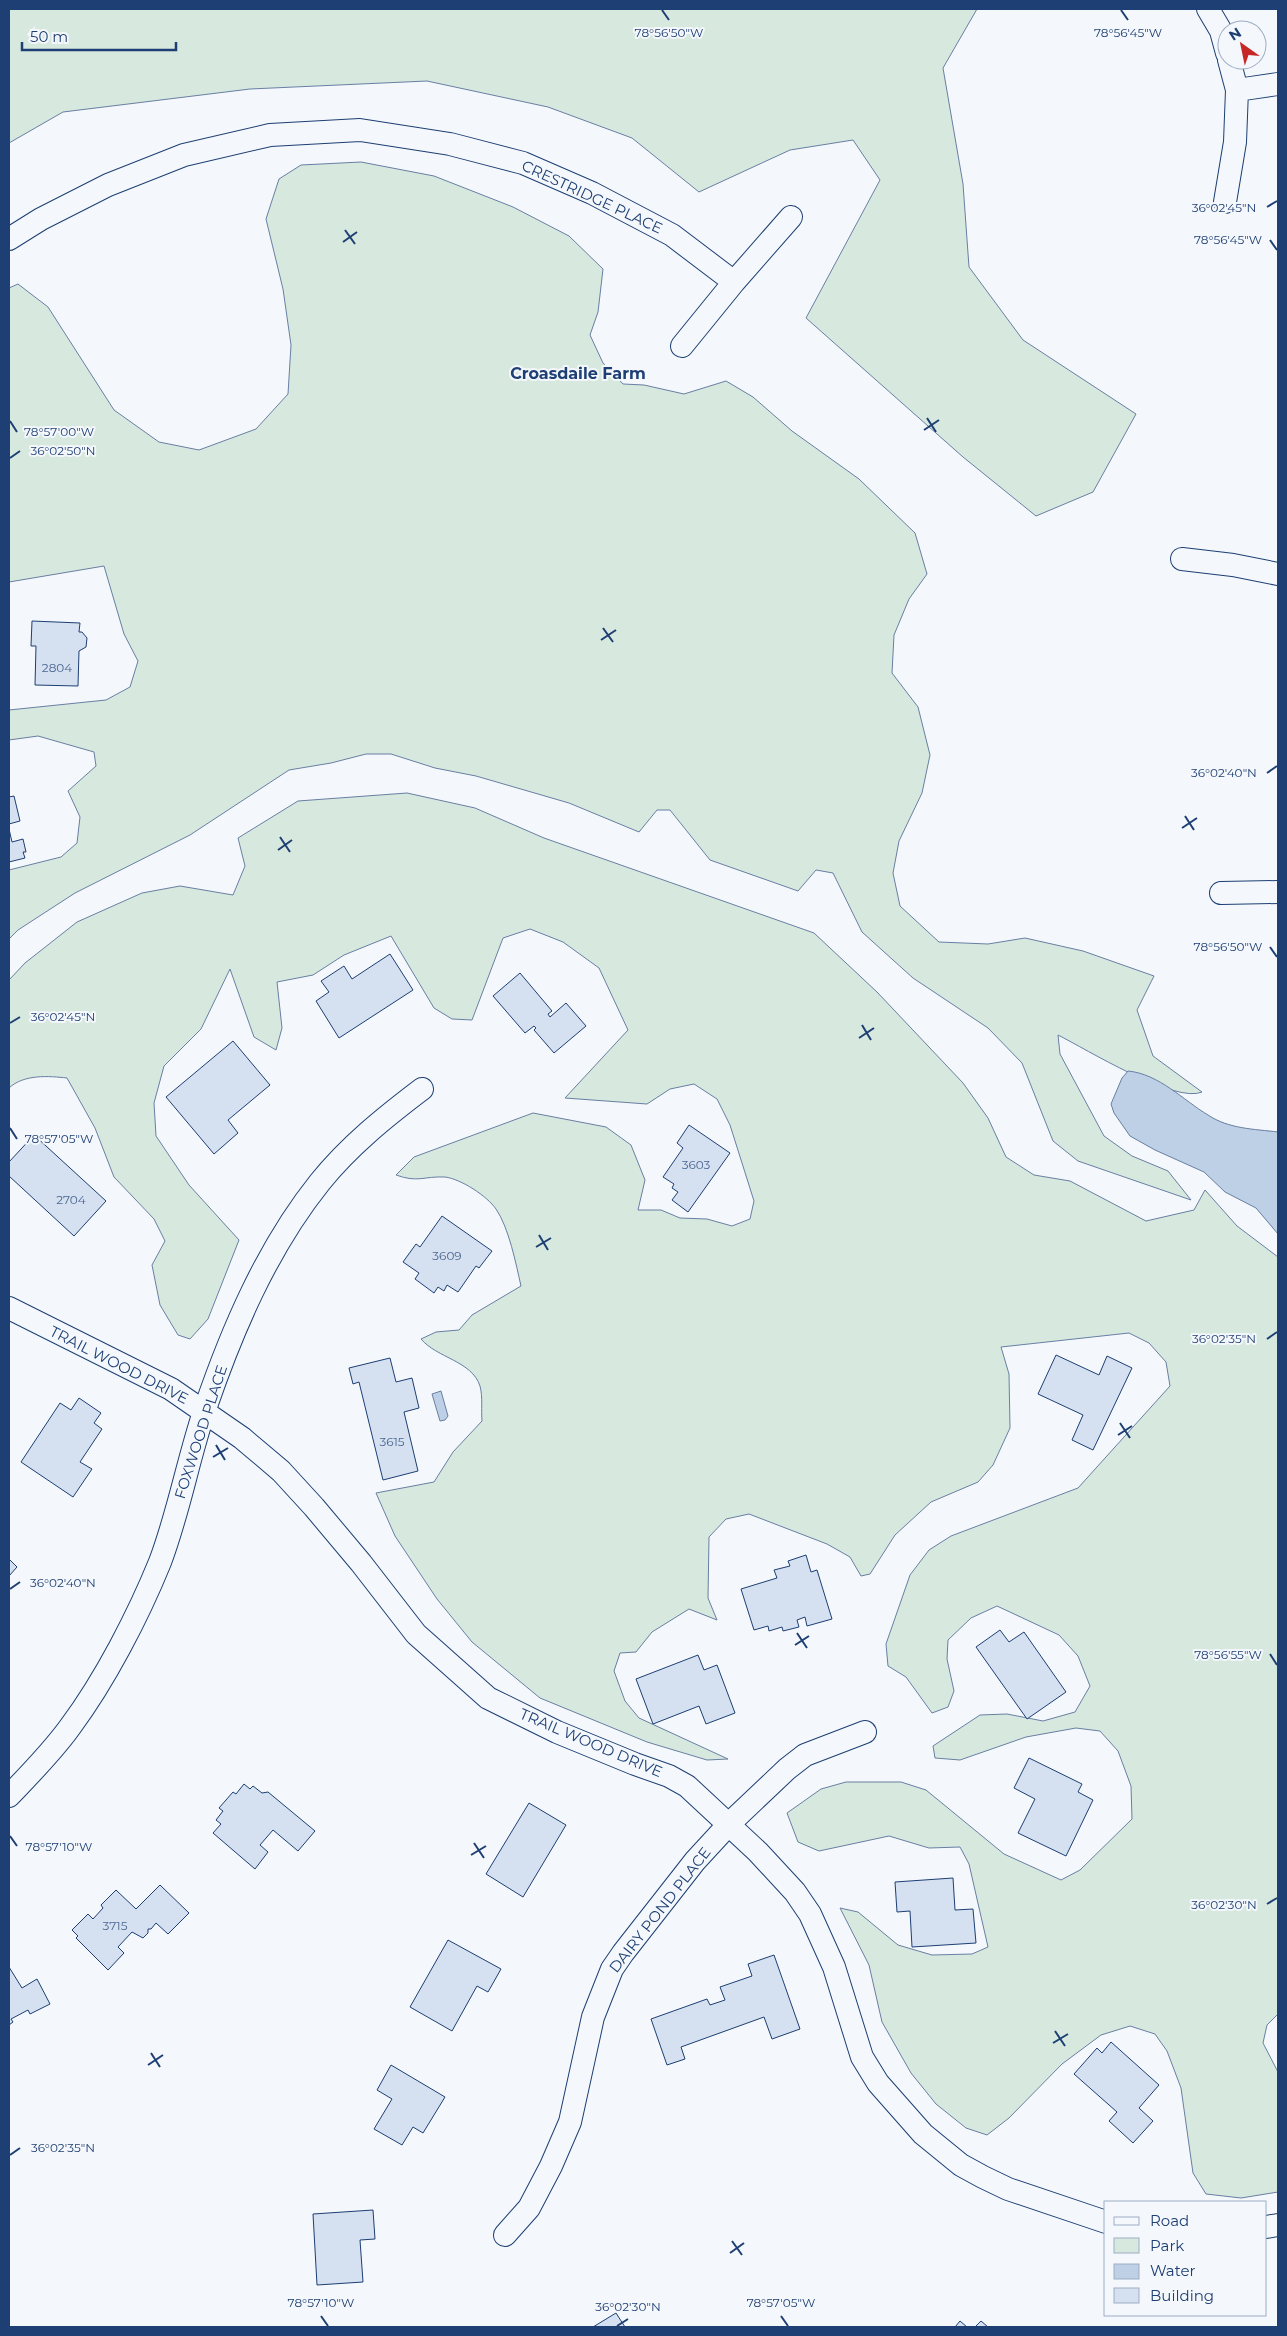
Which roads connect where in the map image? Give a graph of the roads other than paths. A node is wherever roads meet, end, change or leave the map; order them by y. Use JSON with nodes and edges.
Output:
{"nodes":[{"id":1,"x":1208,"y":9,"type":"edge"},
{"id":2,"x":1217,"y":24,"type":"edge"},
{"id":3,"x":1232,"y":70,"type":"edge"},
{"id":4,"x":1278,"y":84,"type":"edge"},
{"id":5,"x":1237,"y":90,"type":"junction"},
{"id":6,"x":1225,"y":202,"type":"dead end"},
{"id":7,"x":791,"y":217,"type":"dead end"},
{"id":8,"x":9,"y":239,"type":"edge"},
{"id":9,"x":734,"y":282,"type":"junction"},
{"id":10,"x":682,"y":346,"type":"dead end"},
{"id":11,"x":1182,"y":559,"type":"dead end"},
{"id":12,"x":1278,"y":574,"type":"edge"},
{"id":13,"x":1278,"y":892,"type":"edge"},
{"id":14,"x":1221,"y":893,"type":"dead end"},
{"id":15,"x":422,"y":1089,"type":"dead end"},
{"id":16,"x":9,"y":1308,"type":"edge"},
{"id":17,"x":205,"y":1410,"type":"junction"},
{"id":18,"x":865,"y":1732,"type":"dead end"},
{"id":19,"x":9,"y":1796,"type":"edge"},
{"id":20,"x":730,"y":1824,"type":"junction"},
{"id":21,"x":1104,"y":2221,"type":"edge"},
{"id":22,"x":504,"y":2235,"type":"dead end"}],
"edges":[{"from":1,"to":2,"type":"street"},
{"from":3,"to":5,"type":"street"},
{"from":4,"to":5,"type":"street"},
{"from":5,"to":6,"type":"street"},
{"from":7,"to":9,"type":"street"},
{"from":8,"to":9,"type":"street","name":"CRESTRIDGE PLACE"},
{"from":9,"to":10,"type":"street"},
{"from":11,"to":12,"type":"street"},
{"from":13,"to":14,"type":"street"},
{"from":15,"to":17,"type":"street","name":"FOXWOOD PLACE"},
{"from":16,"to":17,"type":"street","name":"TRAIL WOOD DRIVE"},
{"from":17,"to":19,"type":"street","name":"FOXWOOD PLACE"},
{"from":17,"to":20,"type":"street","name":"TRAIL WOOD DRIVE"},
{"from":18,"to":20,"type":"street","name":"DAIRY POND PLACE"},
{"from":20,"to":21,"type":"street","name":"TRAIL WOOD DRIVE"},
{"from":20,"to":22,"type":"street","name":"DAIRY POND PLACE"}]}
